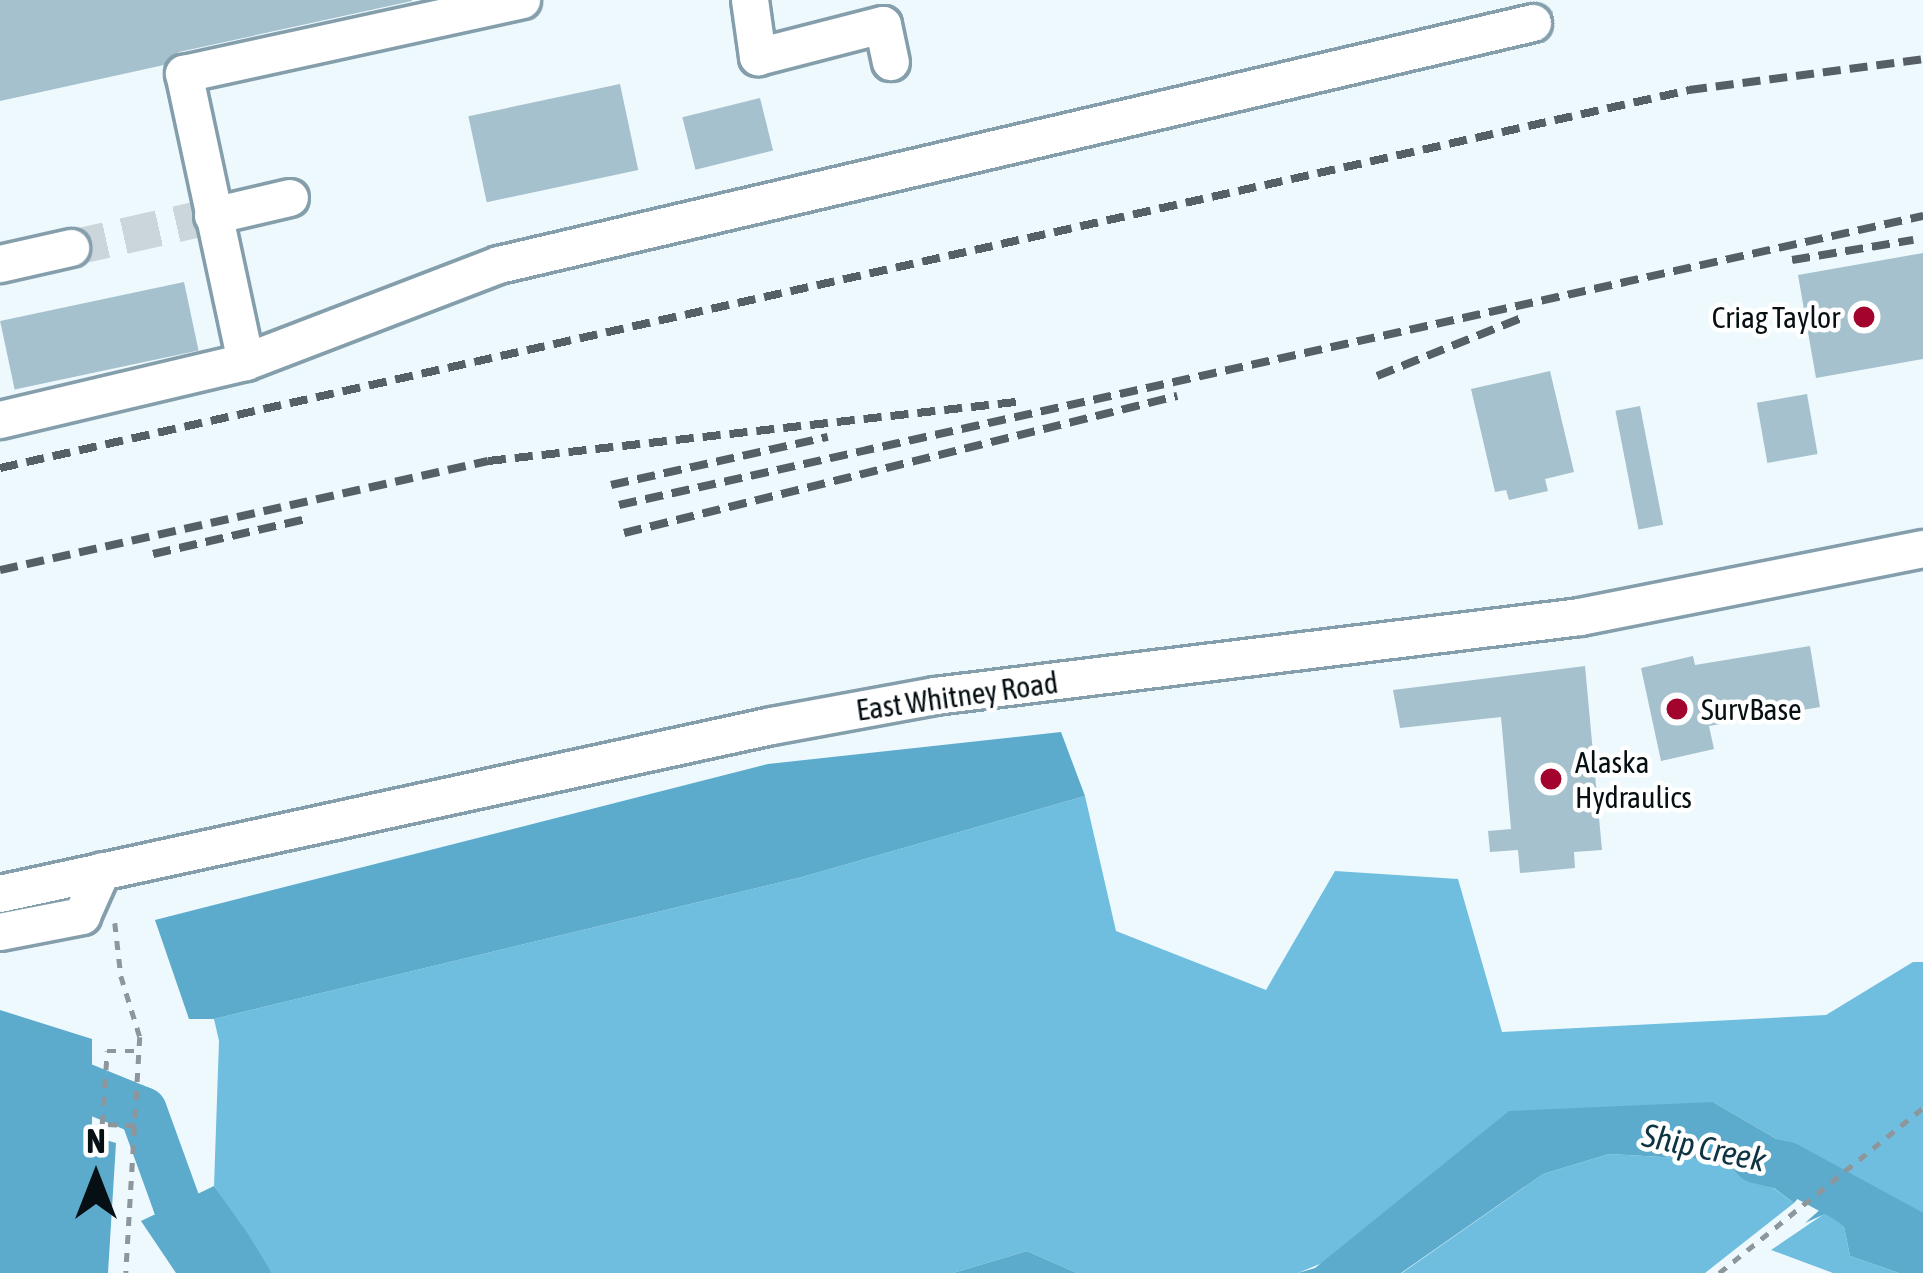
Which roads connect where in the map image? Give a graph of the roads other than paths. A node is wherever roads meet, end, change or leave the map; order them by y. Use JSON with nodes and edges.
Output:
{"nodes":[{"id":1,"x":522,"y":0,"type":"edge"},
{"id":2,"x":750,"y":0,"type":"edge"},
{"id":3,"x":1533,"y":23,"type":"dead end"},
{"id":4,"x":891,"y":62,"type":"dead end"},
{"id":5,"x":290,"y":198,"type":"dead end"},
{"id":6,"x":213,"y":216,"type":"junction"},
{"id":7,"x":71,"y":248,"type":"tunnel mouth"},
{"id":8,"x":0,"y":264,"type":"edge"},
{"id":9,"x":246,"y":362,"type":"junction"},
{"id":10,"x":0,"y":420,"type":"edge"},
{"id":11,"x":1923,"y":549,"type":"edge"},
{"id":12,"x":106,"y":871,"type":"junction"},
{"id":13,"x":0,"y":893,"type":"edge"},
{"id":14,"x":0,"y":932,"type":"edge"}],
"edges":[{"from":1,"to":6,"type":"street"},
{"from":2,"to":4,"type":"street"},
{"from":3,"to":9,"type":"street"},
{"from":5,"to":6,"type":"street"},
{"from":6,"to":9,"type":"street"},
{"from":7,"to":8,"type":"street"},
{"from":9,"to":10,"type":"street"},
{"from":11,"to":12,"type":"street","name":"East Whitney Road"},
{"from":12,"to":13,"type":"street","name":"East Whitney Road"},
{"from":12,"to":14,"type":"street"}]}
